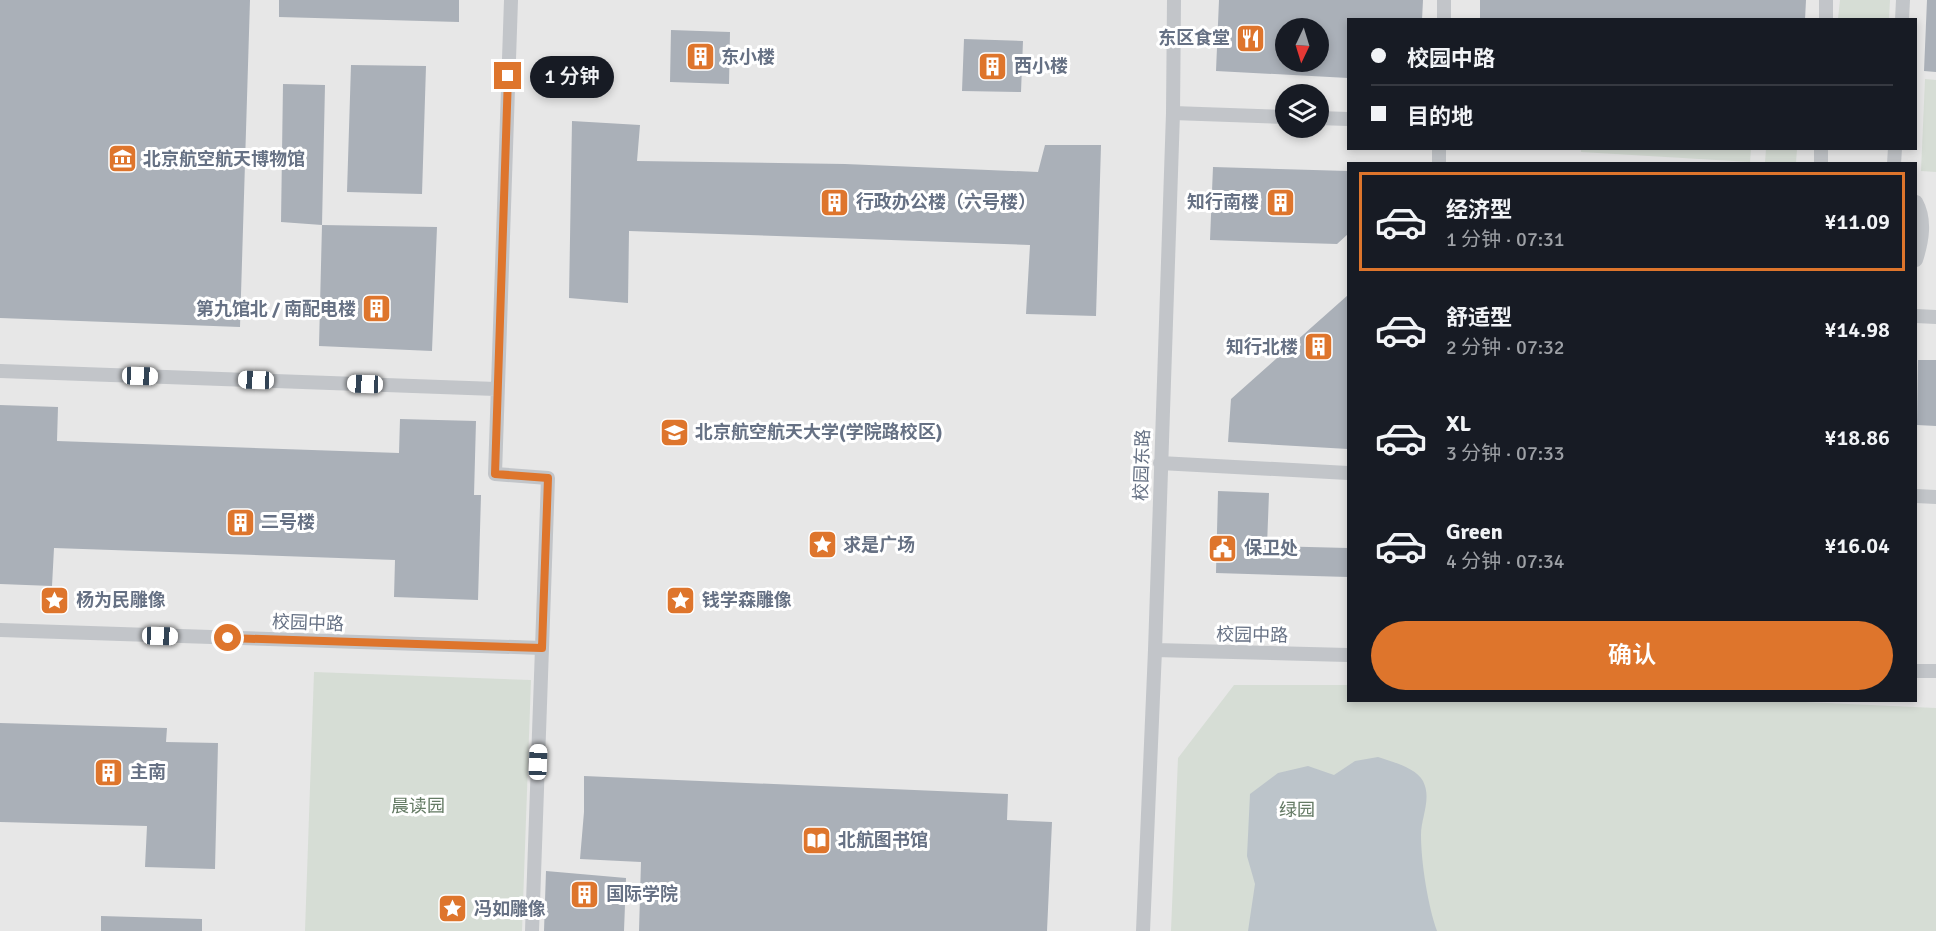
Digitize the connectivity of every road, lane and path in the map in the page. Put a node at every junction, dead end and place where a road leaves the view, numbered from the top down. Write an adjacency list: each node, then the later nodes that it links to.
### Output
1 (511, 0): 18 (lane)
2 (1174, 0): 9 (lane, 校园东路)
3 (1444, 0): 6 (lane)
4 (1826, 0): 7 (lane)
5 (1903, 0): 8 (lane)
6 (1444, 18)
7 (1826, 18)
8 (1902, 18)
9 (1173, 113): 10 (lane); 19 (lane, 校园东路)
10 (1275, 117)
11 (1329, 118): 12 (lane)
12 (1347, 119)
13 (1917, 206): 14 (lane)
14 (1917, 257)
15 (1917, 316): 16 (lane)
16 (1936, 317)
17 (0, 371): 18 (lane)
18 (496, 389): 24 (lane)
19 (1160, 463): 20 (lane); 25 (lane, 校园东路)
20 (1347, 474)
21 (1917, 496): 22 (lane)
22 (1936, 496)
23 (0, 630): 24 (lane, 校园中路)
24 (542, 648): 29 (lane)
25 (1155, 650): 26 (lane, 校园中路); 30 (lane, 校园东路)
26 (1347, 655)
27 (1917, 671): 28 (lane)
28 (1936, 671)
29 (532, 931)
30 (1143, 931)

